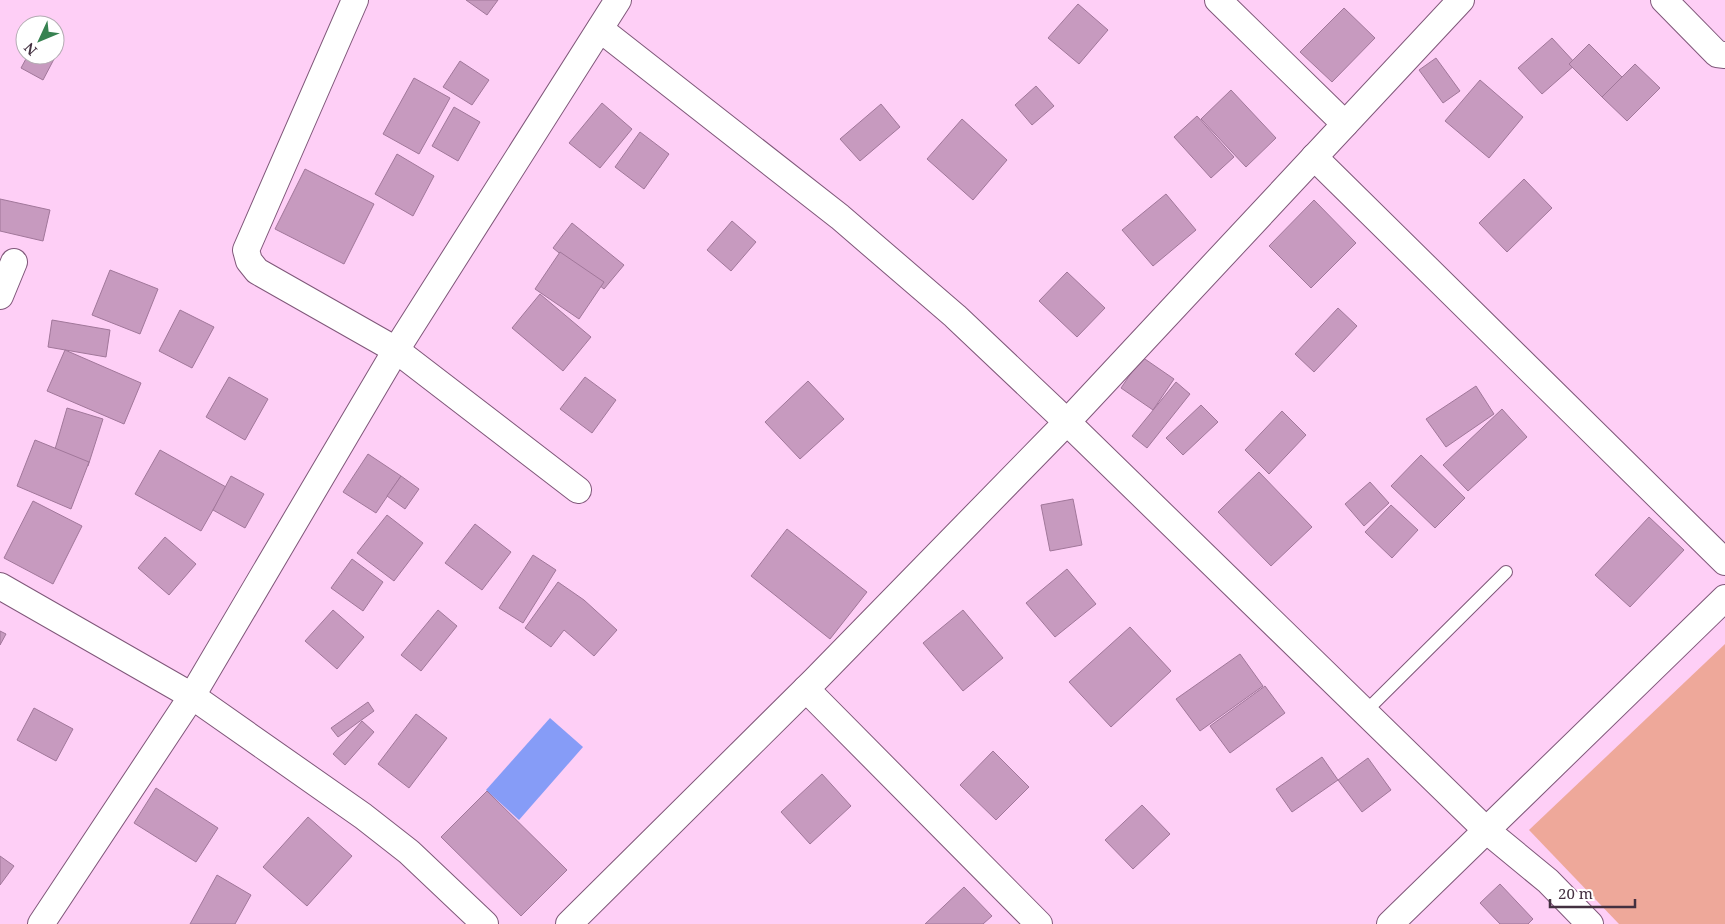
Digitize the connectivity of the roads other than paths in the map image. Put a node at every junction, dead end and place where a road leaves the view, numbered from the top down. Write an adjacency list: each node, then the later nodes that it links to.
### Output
1 (355, 0): 12 (street)
2 (618, 0): 6 (street)
3 (1218, 0): 8 (street)
4 (1461, 0): 8 (street)
5 (1664, 0): 7 (street)
6 (600, 29): 12 (street); 13 (street)
7 (1725, 55)
8 (1345, 124): 9 (street)
9 (1314, 157): 13 (street); 15 (street)
10 (14, 262): 11 (street)
11 (0, 296)
12 (396, 350): 14 (street); 20 (street)
13 (1067, 422): 19 (street); 21 (street)
14 (578, 490)
15 (1725, 562)
16 (1506, 572): 21 (lane)
17 (0, 586): 20 (street)
18 (1725, 598): 22 (street)
19 (806, 689): 25 (street); 26 (street)
20 (192, 696): 23 (street); 24 (street)
21 (1365, 712): 22 (street)
22 (1486, 830): 27 (street); 28 (street)
23 (41, 924)
24 (485, 924)
25 (568, 924)
26 (1039, 924)
27 (1390, 924)
28 (1590, 924)

